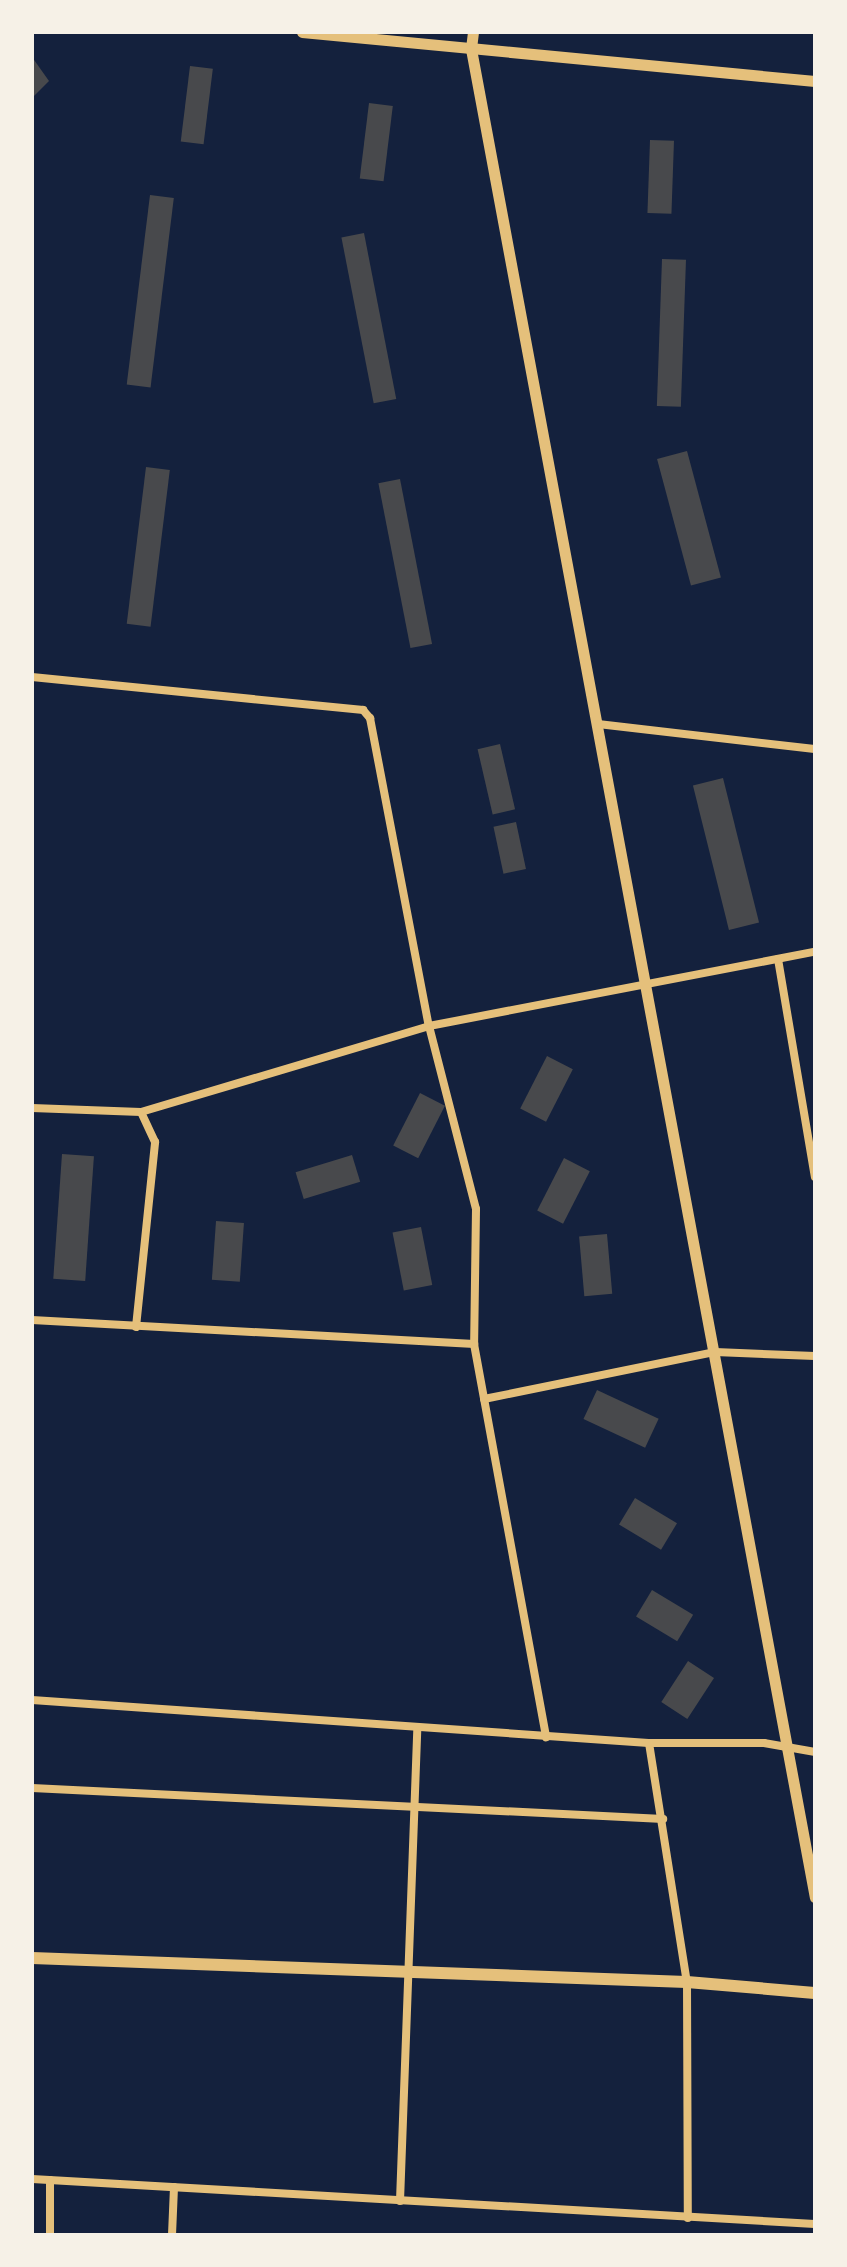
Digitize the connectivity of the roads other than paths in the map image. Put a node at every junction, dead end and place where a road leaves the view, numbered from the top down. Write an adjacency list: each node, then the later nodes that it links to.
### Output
1 (302, 32): 3 (main road)
2 (473, 32): 3 (main road)
3 (471, 49): 4 (main road); 6 (main road)
4 (815, 81)
5 (32, 677): 11 (street)
6 (598, 724): 7 (street); 10 (main road)
7 (815, 749)
8 (815, 952): 9 (street)
9 (778, 959): 10 (street); 14 (street)
10 (646, 982): 11 (street); 18 (main road)
11 (429, 1026): 13 (street); 17 (street)
12 (32, 1108): 13 (street)
13 (141, 1112): 16 (street)
14 (815, 1177)
15 (32, 1320): 16 (street)
16 (136, 1327): 17 (street)
17 (474, 1344): 20 (street)
18 (715, 1352): 19 (street); 20 (street); 25 (main road)
19 (815, 1356)
20 (484, 1399): 23 (street)
21 (32, 1700): 22 (street)
22 (417, 1727): 23 (street); 28 (street)
23 (546, 1737): 24 (street)
24 (649, 1743): 25 (street); 29 (street)
25 (790, 1749): 26 (street); 30 (main road)
26 (815, 1752)
27 (32, 1788): 28 (street)
28 (412, 1807): 29 (street); 32 (street)
29 (663, 1819): 33 (street)
30 (815, 1897)
31 (32, 1958): 32 (main road)
32 (409, 1970): 33 (main road); 38 (street)
33 (687, 1982): 34 (main road); 39 (street)
34 (815, 1993)
35 (32, 2179): 36 (street)
36 (50, 2180): 37 (street); 41 (street)
37 (174, 2187): 38 (street); 42 (street)
38 (400, 2201): 39 (street)
39 (688, 2218): 40 (street)
40 (815, 2224)
41 (50, 2235)
42 (172, 2235)

